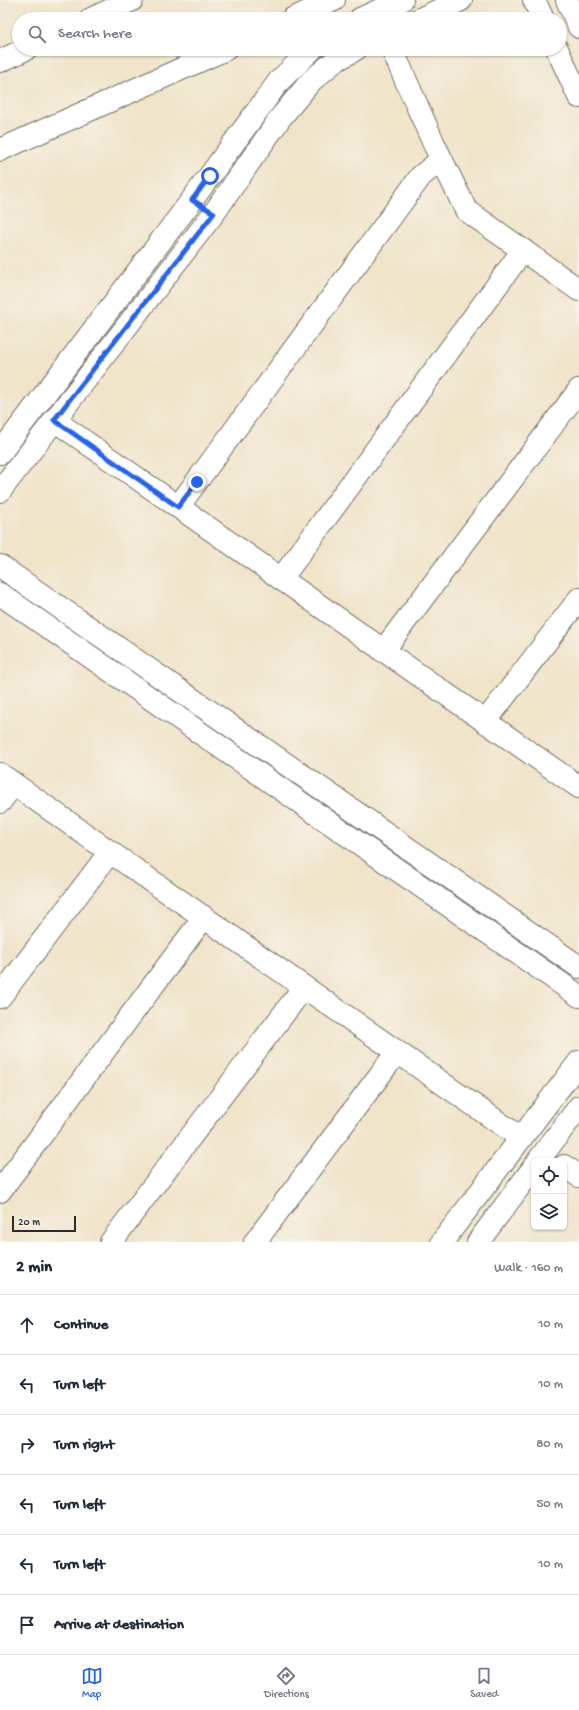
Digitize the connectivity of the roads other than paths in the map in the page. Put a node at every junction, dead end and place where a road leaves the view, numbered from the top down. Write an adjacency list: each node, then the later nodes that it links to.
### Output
1 (132, 0): 7 (street)
2 (334, 0): 8 (street)
3 (402, 0): 9 (street)
4 (461, 0): 10 (street)
5 (534, 0): 11 (street)
6 (567, 0): 12 (street)
7 (106, 12)
8 (307, 12)
9 (375, 12)
10 (435, 12)
11 (540, 12)
12 (579, 27)
13 (12, 55): 19 (street)
14 (210, 56): 21 (street)
15 (305, 56): 23 (street)
16 (344, 56): 24 (street)
17 (395, 56): 22 (street)
18 (560, 56): 20 (street)
19 (0, 61)
20 (579, 97)
21 (0, 150)
22 (441, 160): 25 (street); 31 (street)
23 (192, 200): 24 (street); 29 (street)
24 (214, 213): 28 (street)
25 (523, 250): 26 (street); 33 (street)
26 (579, 290)
27 (579, 390): 36 (street)
28 (54, 420): 30 (street); 31 (street)
29 (0, 453)
30 (0, 491)
31 (178, 507): 33 (street)
32 (0, 566): 43 (street)
33 (281, 579): 36 (street)
34 (0, 594): 45 (street)
35 (579, 599): 37 (street)
36 (383, 650): 37 (street)
37 (485, 722): 39 (street)
38 (7, 779): 40 (street); 41 (street)
39 (579, 787)
40 (0, 802)
41 (110, 852): 42 (street); 46 (street)
42 (204, 917): 44 (street); 55 (street)
43 (579, 967)
44 (304, 987): 47 (street); 56 (street)
45 (579, 996)
46 (0, 997)
47 (397, 1052): 50 (street); 57 (street)
48 (579, 1062): 50 (street)
49 (579, 1107): 51 (street)
50 (521, 1138): 58 (street)
51 (545, 1158)
52 (567, 1168): 54 (street)
53 (531, 1176): 59 (street)
54 (579, 1176)
55 (0, 1191)
56 (111, 1242)
57 (255, 1242)
58 (442, 1242)
59 (478, 1242)

